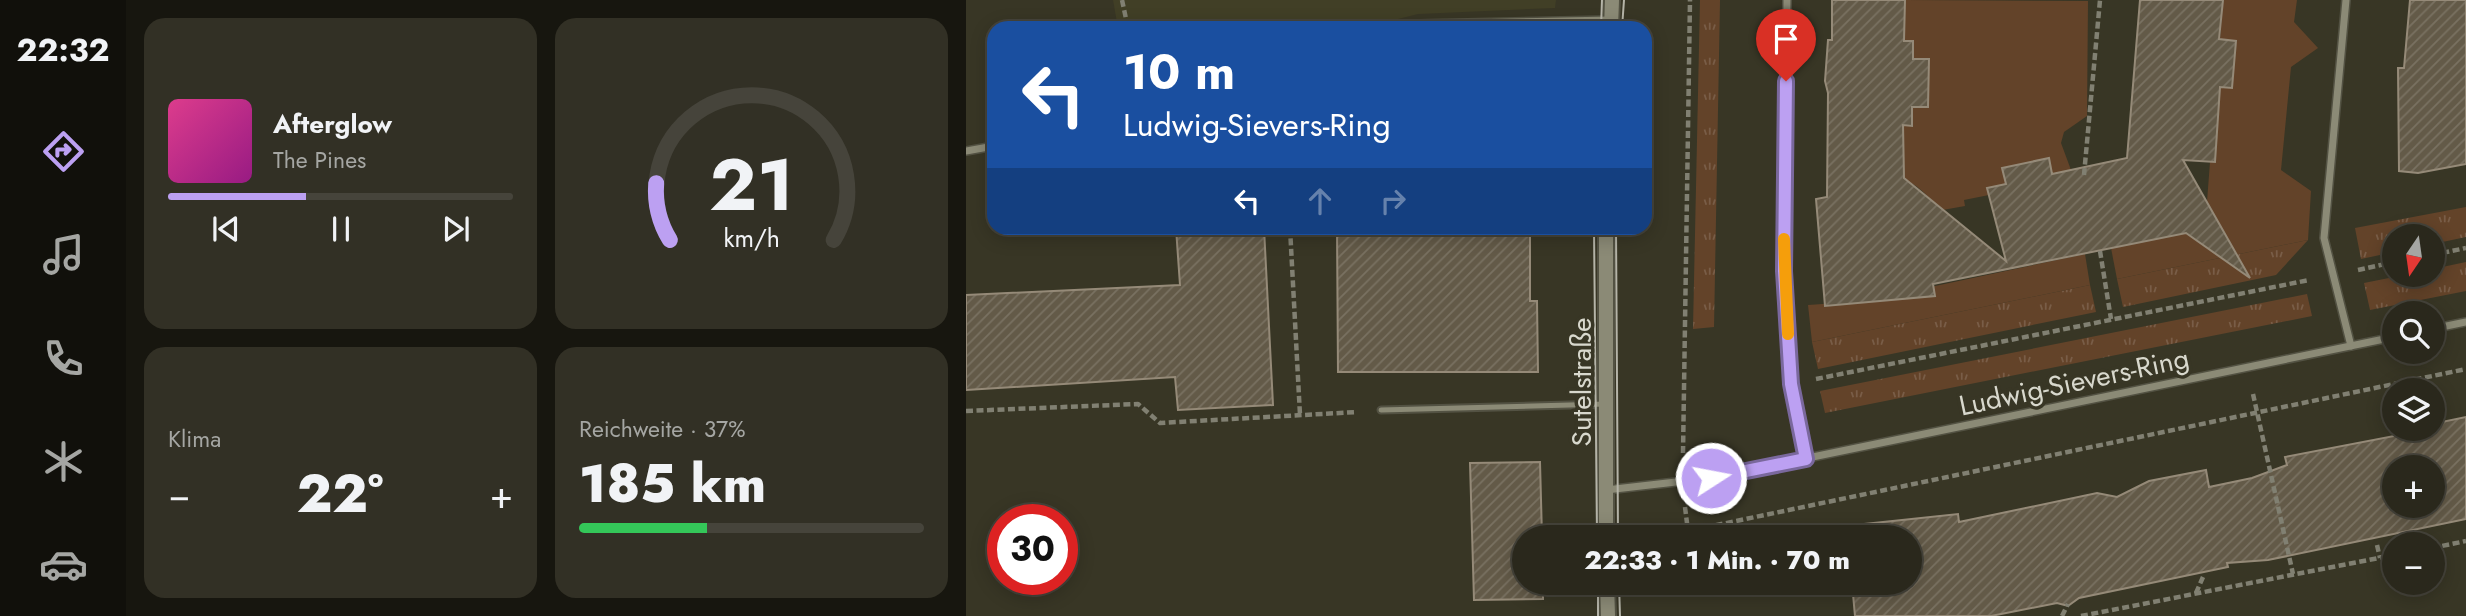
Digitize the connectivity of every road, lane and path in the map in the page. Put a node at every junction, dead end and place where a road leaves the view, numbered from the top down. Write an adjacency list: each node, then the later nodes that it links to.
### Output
1 (1122, 0): 7 (path)
2 (1612, 0): 8 (main road)
3 (1690, 0): 33 (path)
4 (1787, 0): 26 (street)
5 (2100, 0): 11 (path)
6 (2346, 0): 18 (street)
7 (1126, 21)
8 (1611, 21)
9 (987, 147): 10 (street)
10 (966, 151)
11 (2084, 175)
12 (1290, 235): 30 (path)
13 (1606, 235): 27 (main road, Sutelstraße)
14 (2466, 248): 16 (path)
15 (2100, 251): 19 (path)
16 (2445, 252)
17 (2382, 265): 18 (path)
18 (2333, 275): 19 (path); 23 (street)
19 (2111, 319): 26 (path)
20 (2466, 322): 21 (street)
21 (2445, 326)
22 (2382, 340): 23 (street, Ludwig-Sievers-Ring)
23 (2351, 346): 24 (street, Ludwig-Sievers-Ring)
24 (2246, 368): 31 (path); 32 (street, Ludwig-Sievers-Ring)
25 (2466, 369): 31 (path)
26 (1791, 384): 32 (street)
27 (1605, 404): 28 (lane); 34 (main road, Sutelstraße)
28 (1381, 410): 30 (path)
29 (966, 411): 30 (path)
30 (1300, 415)
31 (2258, 415): 33 (path); 40 (path)
32 (1806, 459): 33 (street, Ludwig-Sievers-Ring)
33 (1683, 481): 34 (street, Ludwig-Sievers-Ring)
34 (1606, 490): 35 (main road, Sutelstraße)
35 (1606, 525)
36 (2466, 541): 38 (path)
37 (2377, 545): 39 (path)
38 (2445, 545)
39 (2380, 558): 40 (path)
40 (2294, 574): 42 (path)
41 (2203, 577): 42 (path)
42 (2196, 594): 47 (path)
43 (1607, 595): 45 (main road)
44 (2068, 604): 46 (path)
45 (1608, 616)
46 (2062, 616)
47 (2081, 616)

